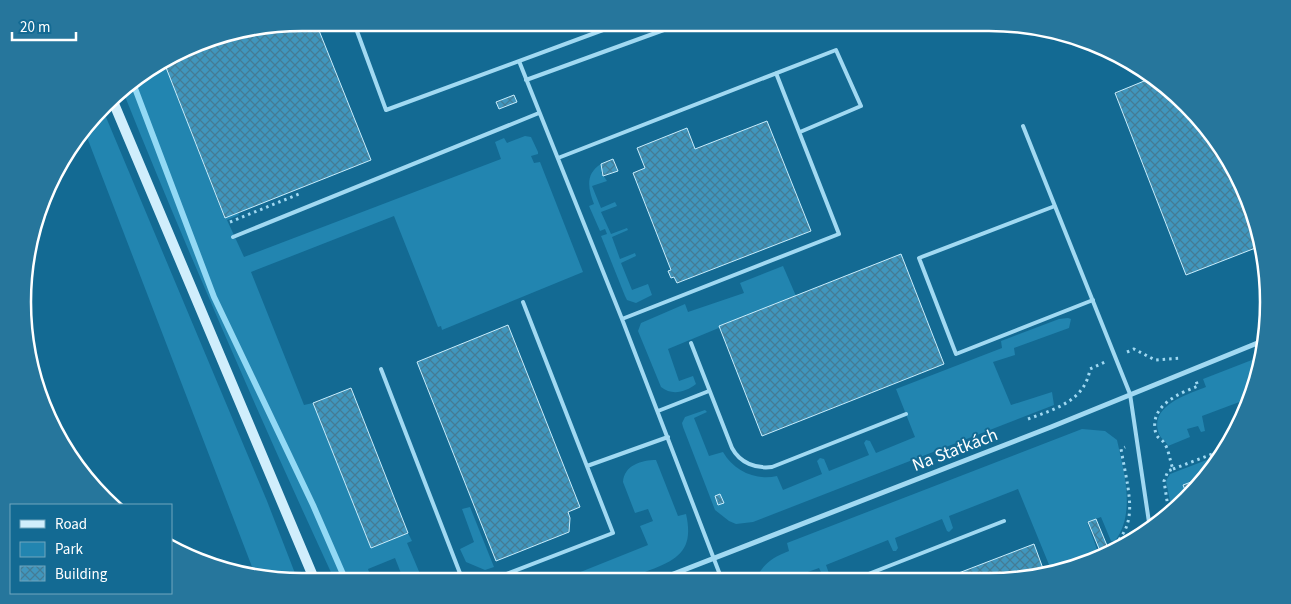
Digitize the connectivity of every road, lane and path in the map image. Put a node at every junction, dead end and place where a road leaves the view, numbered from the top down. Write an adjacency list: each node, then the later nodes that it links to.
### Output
1 (357, 31): 4 (lane)
2 (598, 31): 4 (lane)
3 (660, 31): 6 (lane)
4 (519, 61): 6 (lane)
5 (776, 73): 10 (lane); 10 (lane); 11 (lane)
6 (526, 80): 8 (lane)
7 (115, 107): 38 (main road)
8 (539, 113): 11 (lane); 13 (lane)
9 (1023, 126): 12 (lane)
10 (800, 132): 16 (lane)
11 (558, 158): 16 (lane)
12 (1055, 206): 14 (lane); 14 (lane)
13 (233, 237)
14 (1093, 300): 24 (lane)
15 (523, 302): 31 (lane)
16 (622, 319): 25 (lane)
17 (691, 343): 23 (lane)
18 (1256, 343): 22 (street, Na Statkách)
19 (1134, 349): 22 (path)
20 (381, 369): 39 (lane)
21 (1090, 369): 27 (path)
22 (1190, 370): 24 (street, Na Statkách); 32 (path)
23 (709, 391): 25 (lane); 26 (lane)
24 (1130, 394): 35 (lane); 37 (street, Na Statkách)
25 (658, 411): 28 (lane)
26 (906, 414)
27 (1026, 420)
28 (668, 437): 31 (lane); 37 (lane)
29 (1122, 449): 36 (path)
30 (1213, 454): 32 (path)
31 (587, 466): 40 (lane)
32 (1173, 469): 33 (path)
33 (1168, 506)
34 (1004, 521): 43 (lane)
35 (1149, 521)
36 (1119, 539)
37 (714, 558): 41 (street, Na Statkách); 42 (lane)
38 (310, 573)
39 (461, 573)
40 (509, 573)
41 (676, 573)
42 (719, 573)
43 (871, 573)

